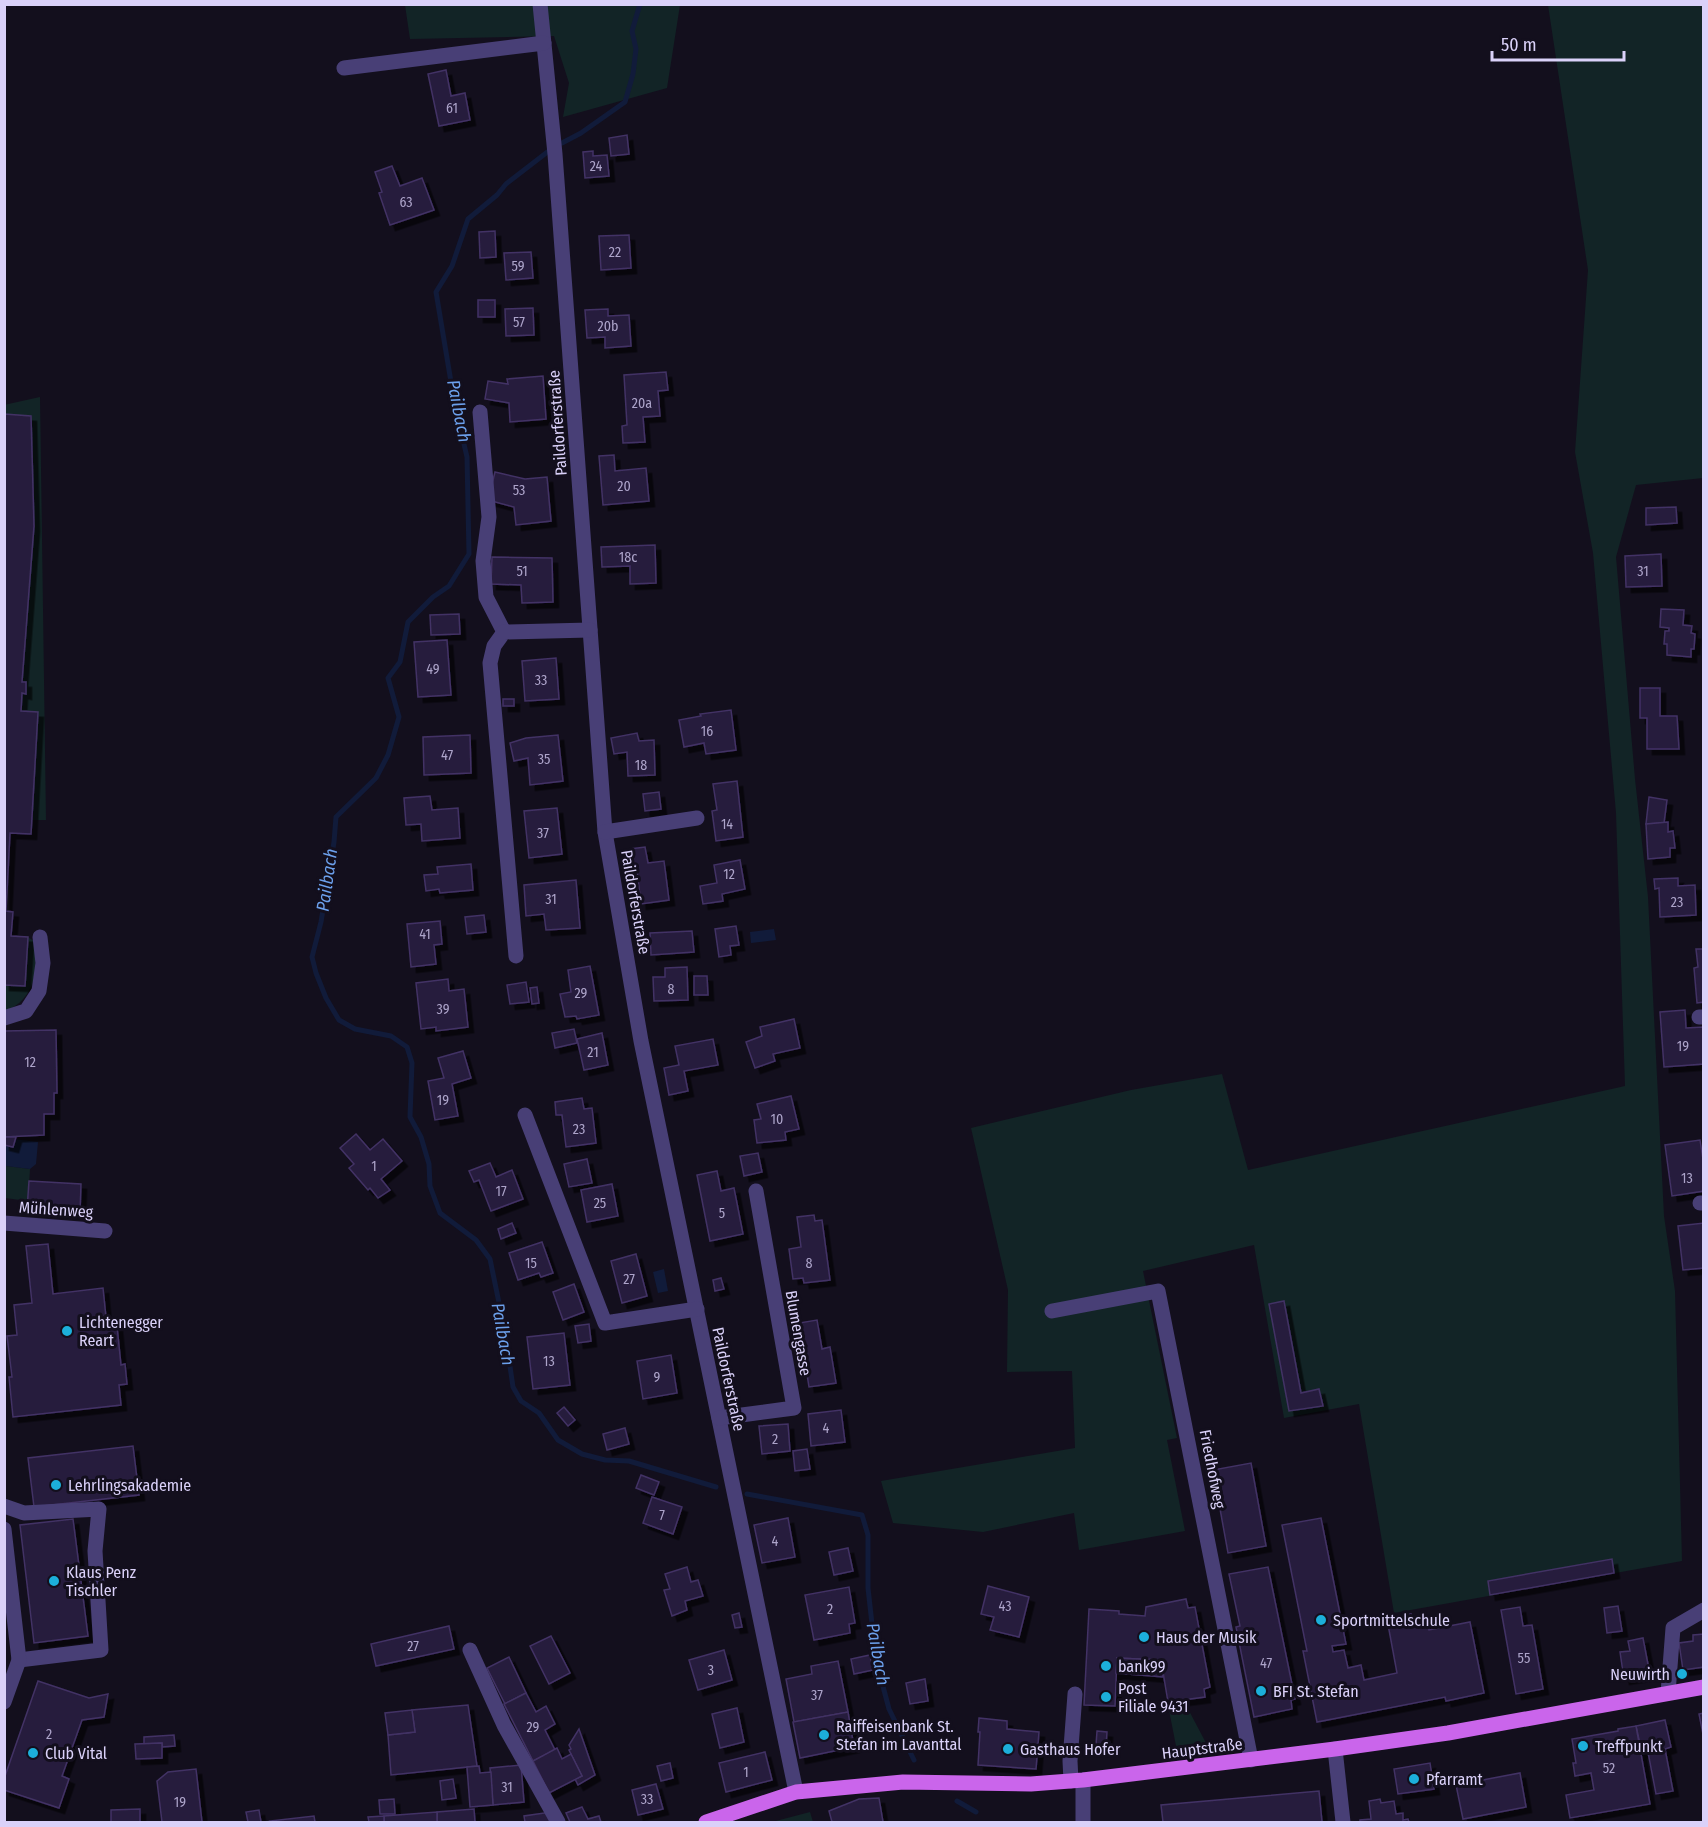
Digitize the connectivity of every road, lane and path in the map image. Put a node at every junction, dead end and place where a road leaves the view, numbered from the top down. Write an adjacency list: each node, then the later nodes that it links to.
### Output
1 (540, 4): 2 (street, Paildorferstraße)
2 (544, 43): 3 (street); 5 (street, Paildorferstraße)
3 (344, 68)
4 (480, 411): 6 (street)
5 (590, 630): 6 (street); 8 (street, Paildorferstraße)
6 (504, 632): 10 (street)
7 (697, 818): 8 (street)
8 (605, 832): 16 (street, Paildorferstraße)
9 (40, 937): 11 (street)
10 (516, 956)
11 (4, 1018)
12 (525, 1115): 16 (street)
13 (756, 1191): 18 (street, Blumengasse)
14 (4, 1223): 15 (street, Mühlenweg)
15 (105, 1231)
16 (697, 1309): 18 (street, Paildorferstraße)
17 (1052, 1311): 29 (street, Friedhofweg)
18 (719, 1418): 31 (street, Paildorferstraße)
19 (4, 1506): 23 (street)
20 (4, 1529): 23 (street)
21 (1704, 1610): 25 (street)
22 (470, 1650): 32 (street)
23 (19, 1660): 27 (street)
24 (1704, 1687): 25 (main road, Hauptstraße)
25 (1668, 1693): 28 (main road, Hauptstraße)
26 (1075, 1694): 30 (street)
27 (4, 1702)
28 (1335, 1749): 29 (main road, Hauptstraße); 35 (street)
29 (1251, 1760): 30 (main road, Hauptstraße)
30 (1077, 1781): 31 (main road, Hauptstraße); 34 (street)
31 (796, 1792): 33 (main road, Hauptstraße)
32 (558, 1822)
33 (706, 1822)
34 (1083, 1822)
35 (1343, 1822)

